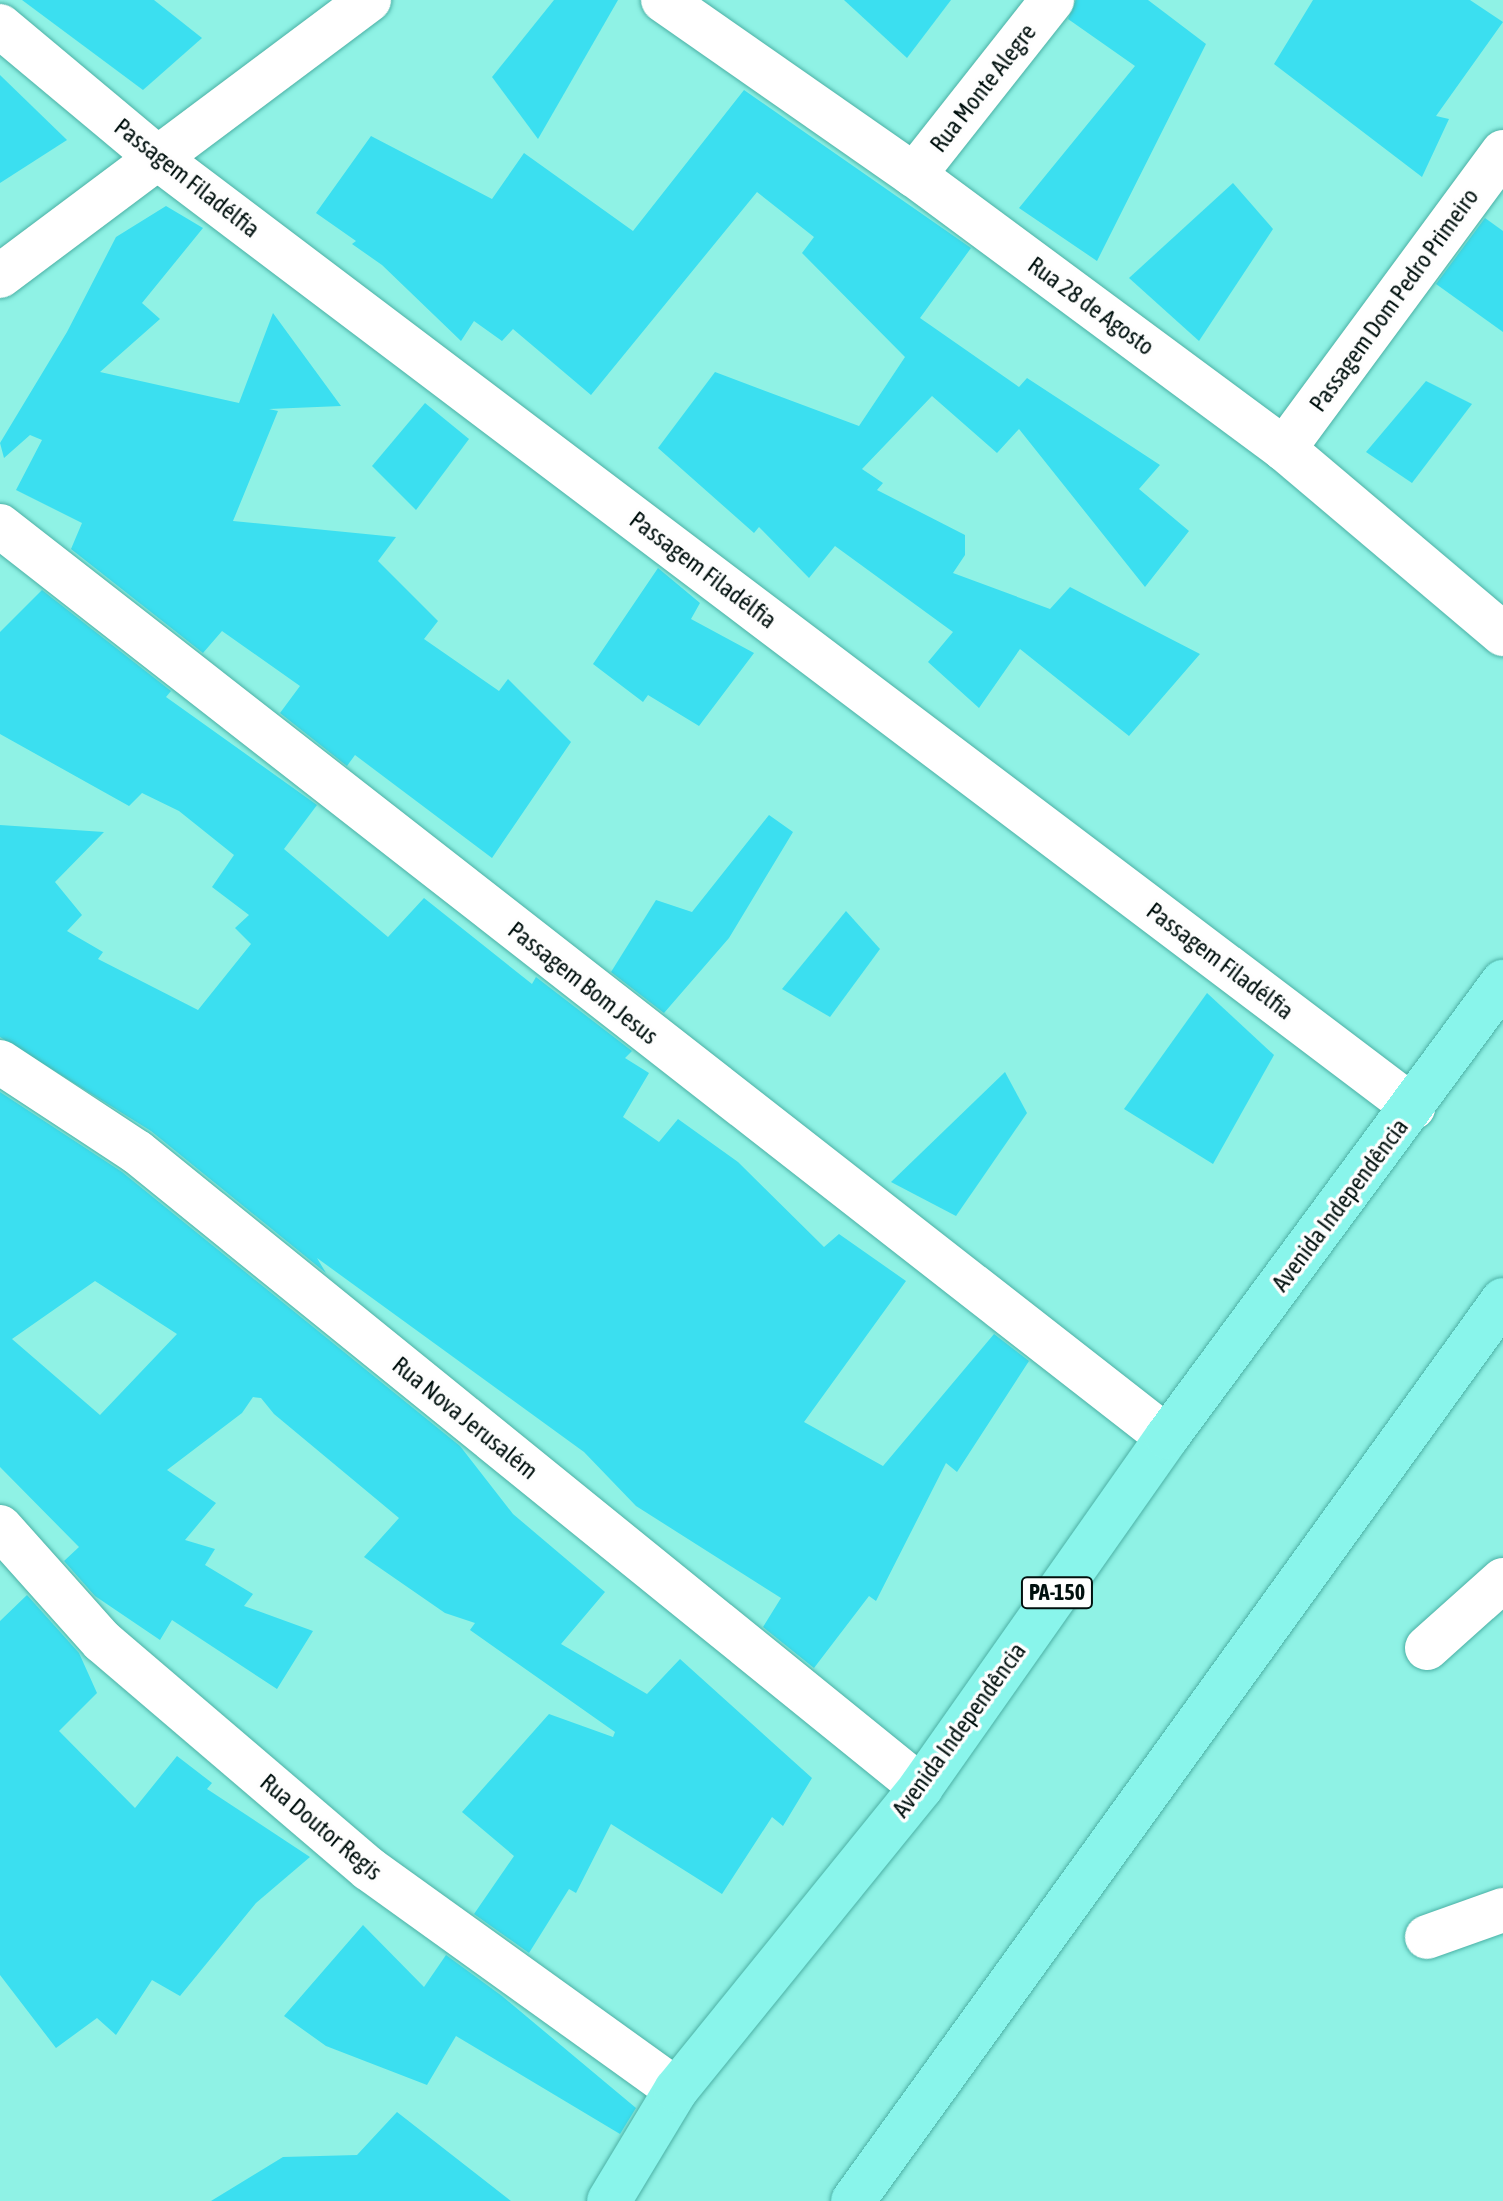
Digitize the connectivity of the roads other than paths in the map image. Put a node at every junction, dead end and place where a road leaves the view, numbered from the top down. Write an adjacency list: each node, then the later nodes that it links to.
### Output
1 (369, 0): 6 (street)
2 (663, 0): 7 (street, Rua 28 de Agosto)
3 (1052, 0): 7 (street, Rua Monte Alegre)
4 (0, 26): 6 (street, Passagem Filadélfia)
5 (1503, 152): 9 (street, Passagem Dom Pedro Primeiro)
6 (160, 160): 8 (street); 14 (street, Passagem Filadélfia)
7 (914, 175): 9 (street, Rua 28 de Agosto)
8 (0, 276)
9 (1284, 449): 11 (street, Rua 28 de Agosto)
10 (0, 526): 16 (street, Passagem Bom Jesus)
11 (1503, 634)
12 (1503, 982): 14 (main road, Avenida Independência / PA-150)
13 (0, 1062): 20 (street, Rua Nova Jerusalém)
14 (1413, 1107): 16 (main road, Avenida Independência / PA-150)
15 (1503, 1300): 25 (main road)
16 (1167, 1437): 20 (main road, Avenida Independência / PA-150)
17 (0, 1527): 23 (street, Rua Doutor Regis)
18 (1503, 1580): 19 (street)
19 (1427, 1648)
20 (921, 1787): 23 (main road, Avenida Independência / PA-150)
21 (1503, 1910): 22 (street)
22 (1427, 1937)
23 (676, 2090): 24 (main road, Avenida Independência / PA-150)
24 (609, 2201)
25 (853, 2201)

